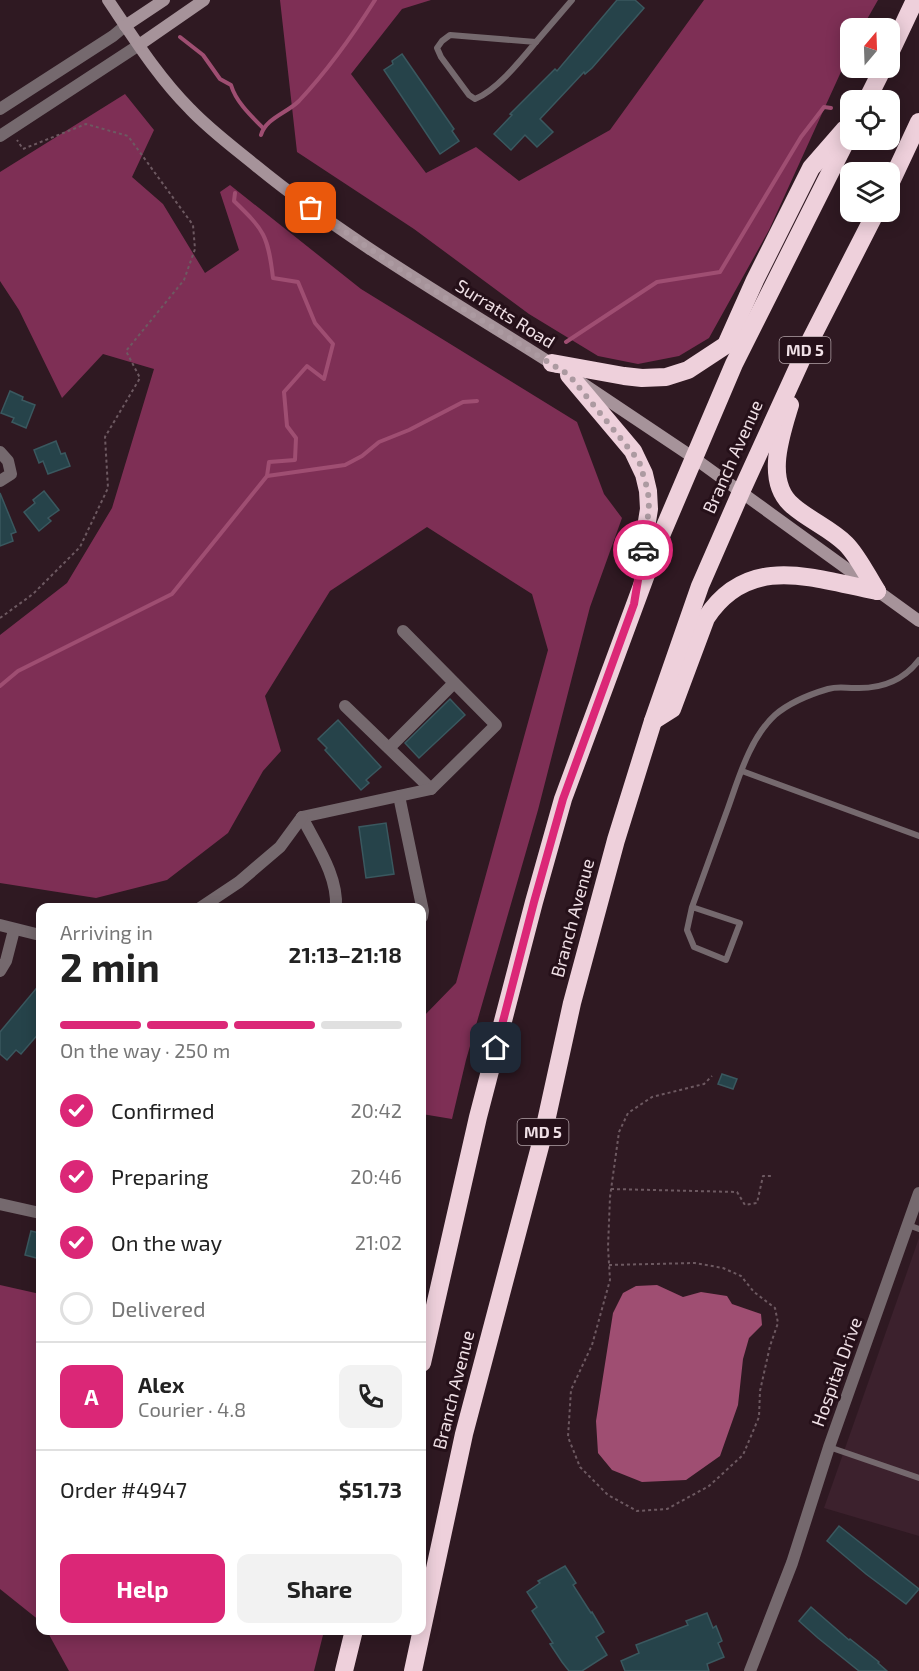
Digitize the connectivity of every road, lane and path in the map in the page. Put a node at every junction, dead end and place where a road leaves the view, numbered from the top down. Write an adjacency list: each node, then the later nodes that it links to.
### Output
1 (108, 0): 6 (main road, Surratts Road)
2 (164, 0): 6 (main road)
3 (204, 0): 9 (main road)
4 (572, 0): 8 (lane)
5 (915, 0): 7 (highway)
6 (125, 26): 9 (main road, Surratts Road); 10 (street)
7 (900, 32)
8 (536, 42): 8 (lane)
9 (139, 45): 12 (street); 18 (main road, Surratts Road)
10 (0, 109)
11 (919, 122): 15 (highway)
12 (5, 133): 26 (path)
13 (840, 135): 18 (highway)
14 (841, 150): 21 (highway, Branch Avenue)
15 (900, 163)
16 (871, 222): 17 (highway, Branch Avenue / MD 5)
17 (809, 343): 23 (highway, Branch Avenue / MD 5); 24 (highway)
18 (552, 363): 19 (main road, Surratts Road)
19 (569, 375): 21 (main road, Surratts Road); 25 (highway)
20 (0, 452): 22 (street)
21 (694, 458): 23 (main road, Surratts Road); 25 (highway, Branch Avenue)
22 (0, 481)
23 (741, 492): 24 (main road, Surratts Road); 32 (highway, Branch Avenue / MD 5)
24 (877, 591): 27 (main road, Surratts Road); 32 (highway)
25 (634, 604): 55 (highway, Branch Avenue)
26 (0, 618)
27 (919, 621)
28 (403, 631): 30 (street)
29 (919, 660): 34 (lane)
30 (454, 683): 33 (street); 35 (street)
31 (345, 706): 33 (street)
32 (653, 721): 58 (highway, Branch Avenue / MD 5)
33 (388, 748): 35 (street)
34 (742, 771): 38 (lane); 42 (lane)
35 (431, 789): 36 (street)
36 (399, 796): 37 (street); 41 (street)
37 (302, 817): 39 (street); 40 (street)
38 (919, 837)
39 (208, 903)
40 (336, 903)
41 (421, 903)
42 (692, 907): 42 (lane)
43 (0, 925): 44 (street)
44 (14, 930): 45 (street); 46 (street)
45 (36, 934)
46 (0, 971)
47 (711, 1076): 49 (path)
48 (772, 1176): 49 (path)
49 (611, 1189): 54 (path)
50 (919, 1193): 53 (street, Hospital Drive)
51 (0, 1203): 52 (street)
52 (36, 1212)
53 (914, 1227): 56 (street, Hospital Drive)
54 (609, 1265): 54 (path)
55 (426, 1345)
56 (829, 1447): 57 (lane); 63 (street, Hospital Drive)
57 (919, 1478)
58 (426, 1614)
59 (353, 1635): 61 (highway)
60 (422, 1635): 62 (highway, Branch Avenue / MD 5)
61 (344, 1671)
62 (414, 1671)
63 (750, 1671)

